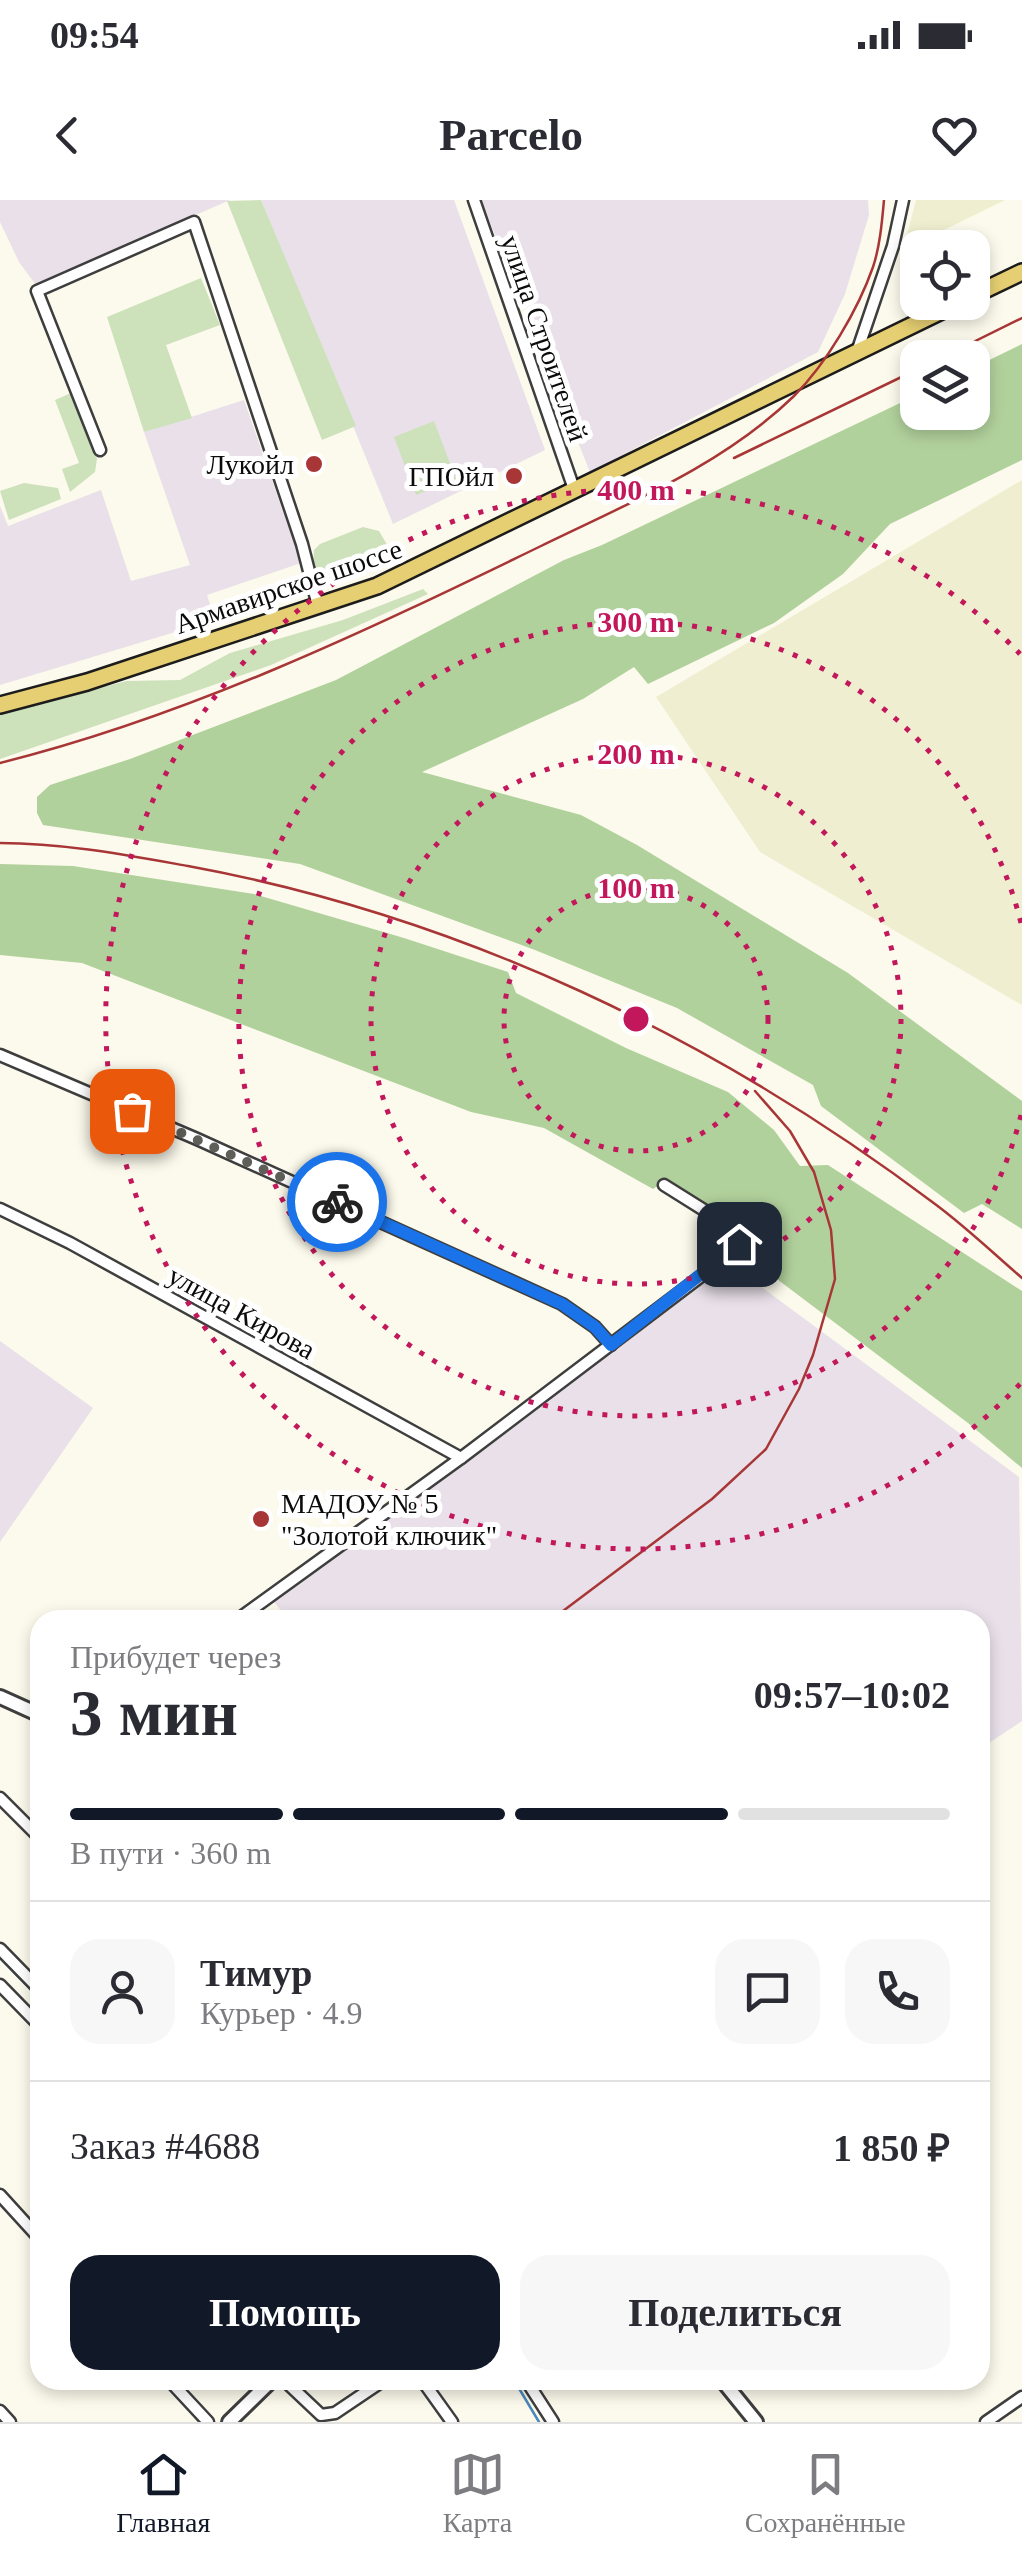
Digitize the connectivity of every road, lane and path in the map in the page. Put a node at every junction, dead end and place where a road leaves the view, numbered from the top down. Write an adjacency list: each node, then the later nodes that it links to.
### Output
1 (474, 200): 8 (street, улица Строителей)
2 (903, 200): 6 (street)
3 (1022, 272): 4 (main road)
4 (990, 287)
5 (924, 320): 6 (main road, Армавирское шоссе)
6 (857, 353): 8 (main road, Армавирское шоссе)
7 (100, 450): 9 (street)
8 (574, 489): 9 (main road, Армавирское шоссе)
9 (318, 606): 10 (main road, Армавирское шоссе)
10 (0, 704)
11 (0, 1055): 14 (street)
12 (664, 1185): 14 (street)
13 (0, 1210): 15 (street, улица Кирова)
14 (611, 1345): 15 (street)
15 (460, 1458): 16 (street)
16 (251, 1610)
17 (0, 1697): 18 (street)
18 (30, 1710)
19 (0, 1798): 20 (street)
20 (30, 1828)
21 (0, 1949): 22 (street)
22 (30, 1980)
23 (0, 1985): 24 (street)
24 (30, 2016)
25 (0, 2195): 26 (street)
26 (30, 2228)
27 (178, 2390): 37 (street)
28 (262, 2390): 38 (street)
29 (295, 2390): 30 (street)
30 (370, 2390)
31 (429, 2390): 39 (street)
32 (532, 2390): 40 (street)
33 (730, 2390): 41 (street)
34 (1022, 2397): 42 (street)
35 (0, 2411): 36 (street)
36 (10, 2422)
37 (208, 2422)
38 (229, 2422)
39 (452, 2422)
40 (552, 2422)
41 (756, 2422)
42 (986, 2422)

